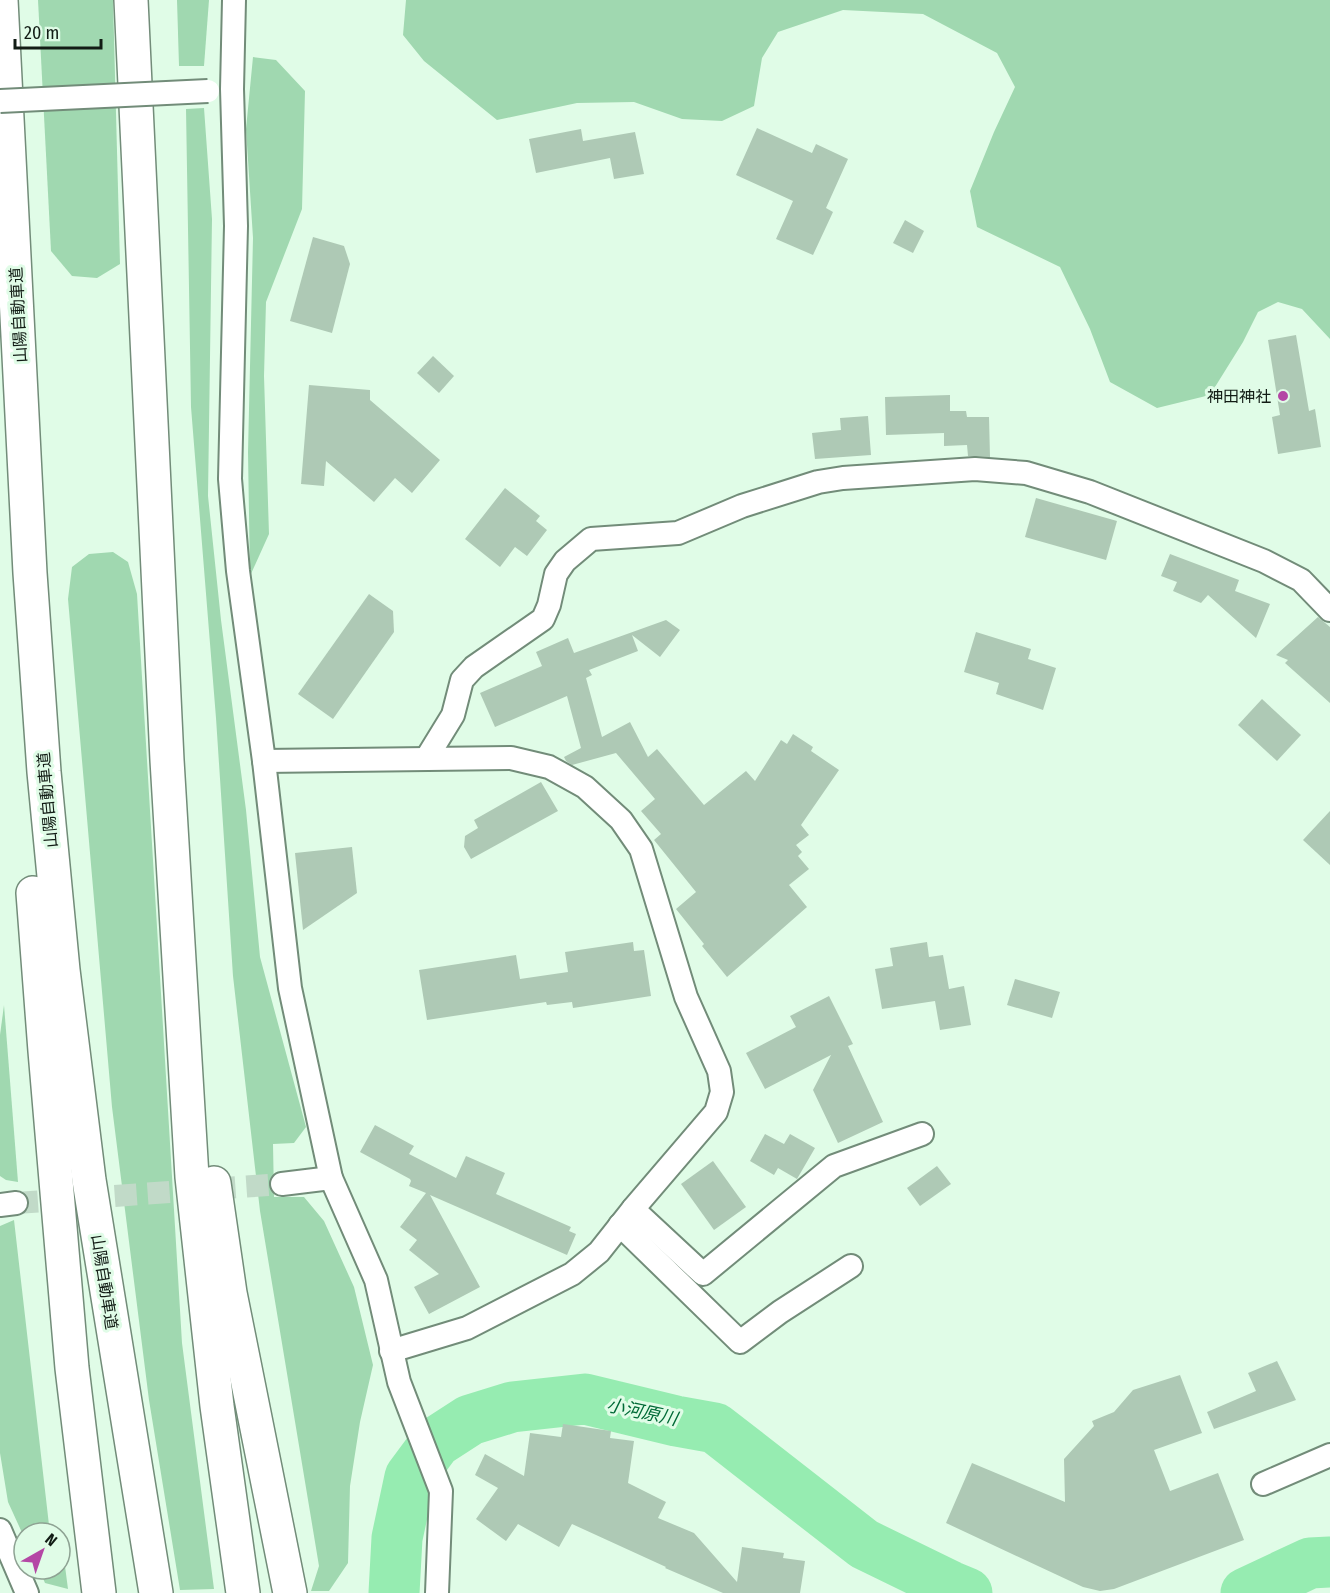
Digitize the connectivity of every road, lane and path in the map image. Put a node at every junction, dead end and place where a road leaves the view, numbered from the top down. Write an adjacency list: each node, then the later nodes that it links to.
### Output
1 (1, 0): 6 (highway, 山陽自動車道)
2 (131, 0): 10 (highway)
3 (234, 0): 4 (street)
4 (232, 89): 5 (street, bridge); 9 (street)
5 (0, 101)
6 (30, 573): 22 (highway); 23 (highway, 山陽自動車道)
7 (1330, 610): 8 (street)
8 (426, 759): 9 (street); 14 (street)
9 (264, 761): 12 (street)
10 (177, 928): 20 (highway); 24 (highway)
11 (922, 1134): 14 (street)
12 (332, 1178): 13 (street); 16 (street)
13 (282, 1184)
14 (626, 1217): 15 (street); 16 (street)
15 (851, 1266)
16 (392, 1351): 25 (street)
17 (1330, 1455): 18 (street)
18 (1263, 1484)
19 (0, 1530): 21 (street)
20 (289, 1591)
21 (27, 1593)
22 (99, 1593)
23 (156, 1593)
24 (243, 1593)
25 (437, 1593)

